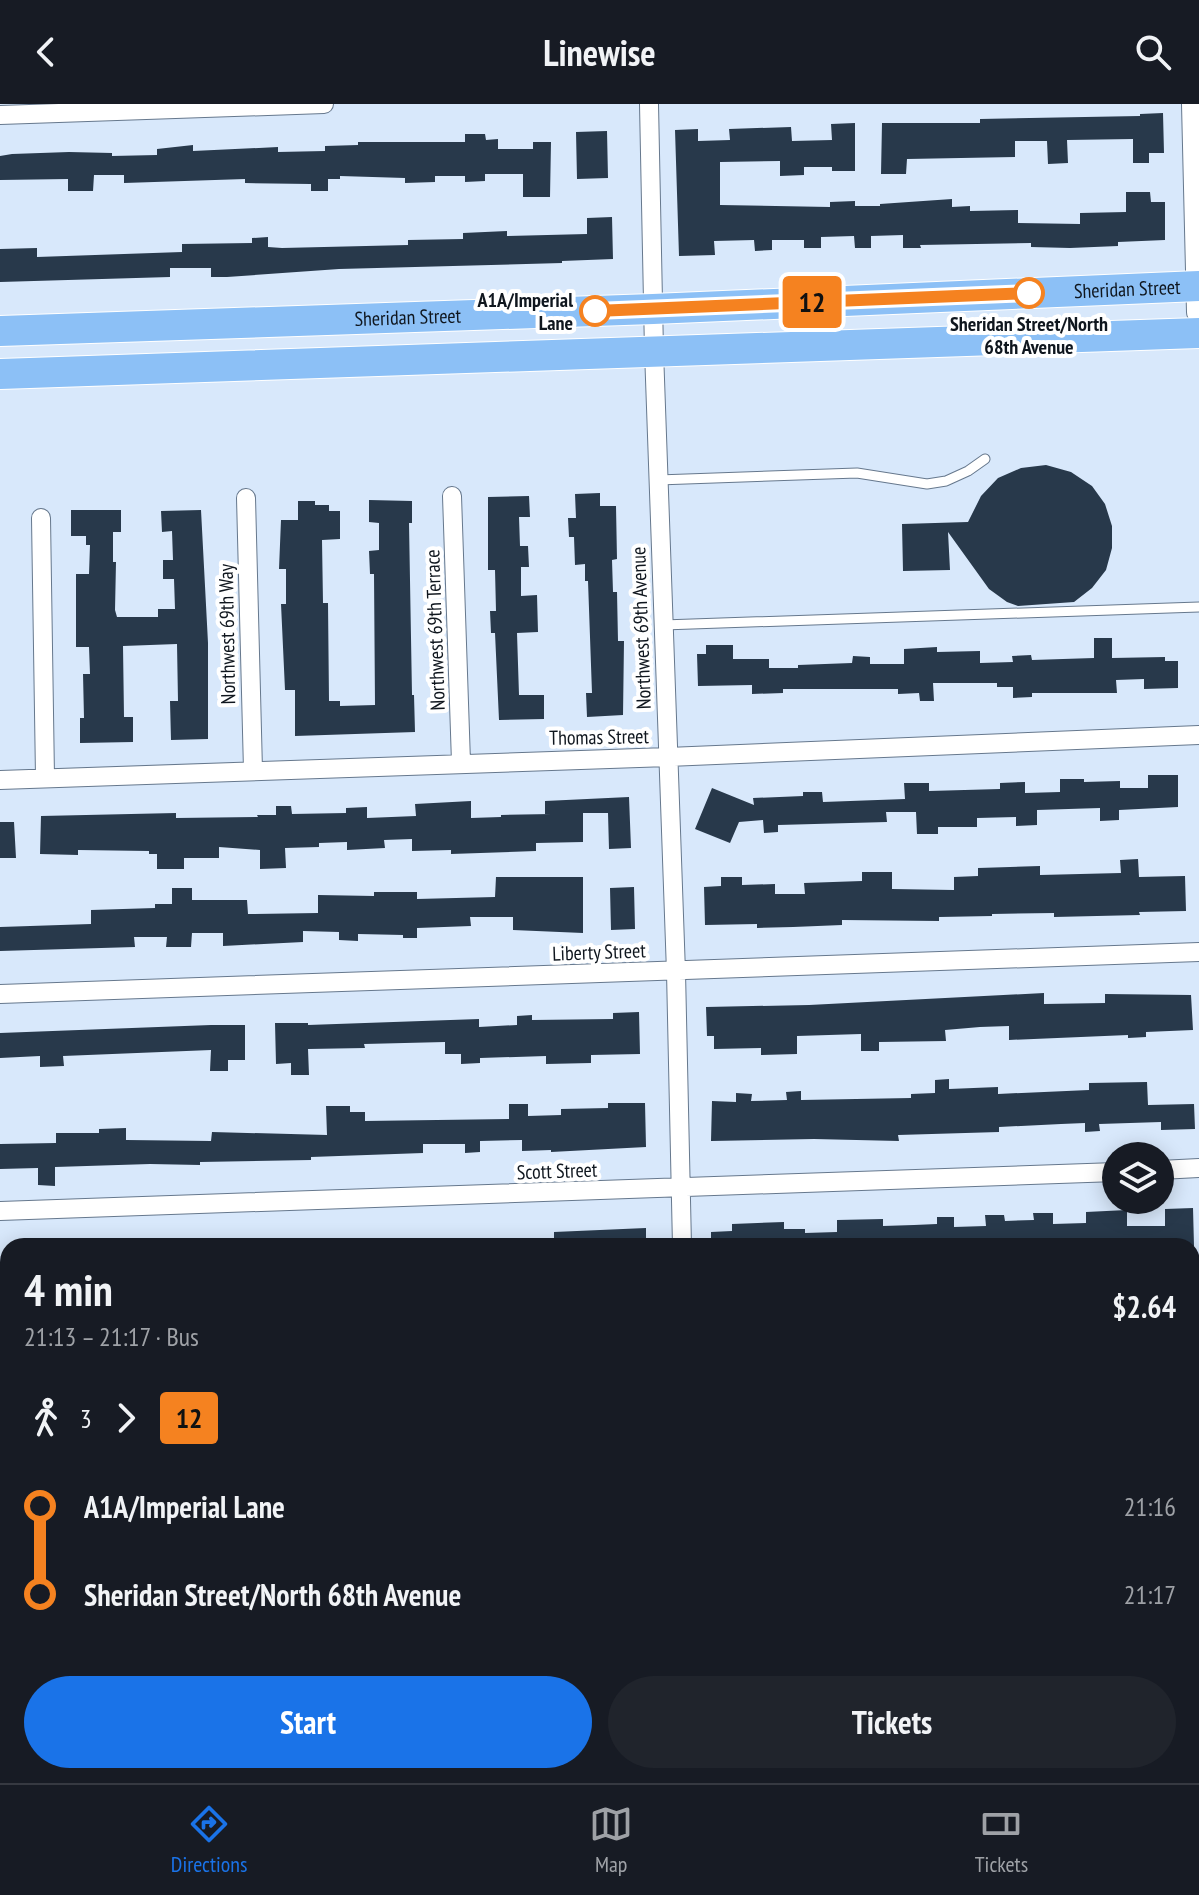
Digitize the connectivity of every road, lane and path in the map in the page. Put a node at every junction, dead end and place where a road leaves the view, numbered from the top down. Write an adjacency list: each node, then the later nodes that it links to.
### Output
1 (324, 104): 4 (street)
2 (649, 104): 7 (street, Northwest 69th Avenue)
3 (1194, 104): 5 (street)
4 (0, 115)
5 (1198, 208): 6 (street)
6 (1198, 286): 7 (main road, Sheridan Street); 8 (street)
7 (653, 309): 9 (main road, Sheridan Street); 11 (street, Northwest 69th Avenue)
8 (1199, 312)
9 (0, 331)
10 (1199, 333): 11 (main road)
11 (654, 351): 12 (main road); 14 (street, Northwest 69th Avenue)
12 (0, 374)
13 (985, 459): 14 (lane)
14 (658, 480): 19 (street, Northwest 69th Avenue)
15 (452, 496): 22 (street, Northwest 69th Terrace)
16 (246, 498): 23 (street, Northwest 69th Way)
17 (41, 518): 24 (street)
18 (1199, 607): 19 (lane)
19 (663, 625): 21 (street, Northwest 69th Avenue)
20 (1199, 735): 21 (street, Thomas Street)
21 (668, 757): 22 (street, Thomas Street); 27 (street, Northwest 69th Avenue)
22 (461, 762): 23 (street, Thomas Street)
23 (253, 770): 24 (street, Thomas Street)
24 (45, 777): 25 (street, Thomas Street)
25 (0, 780)
26 (1199, 952): 27 (street, Liberty Street)
27 (676, 972): 28 (street, Liberty Street); 32 (street, Northwest 69th Avenue)
28 (0, 994)
29 (1199, 1168): 30 (street)
30 (1174, 1169)
31 (1102, 1173): 32 (street, Scott Street)
32 (680, 1189): 33 (street, Scott Street); 34 (street, Northwest 69th Avenue)
33 (0, 1211)
34 (682, 1238)

